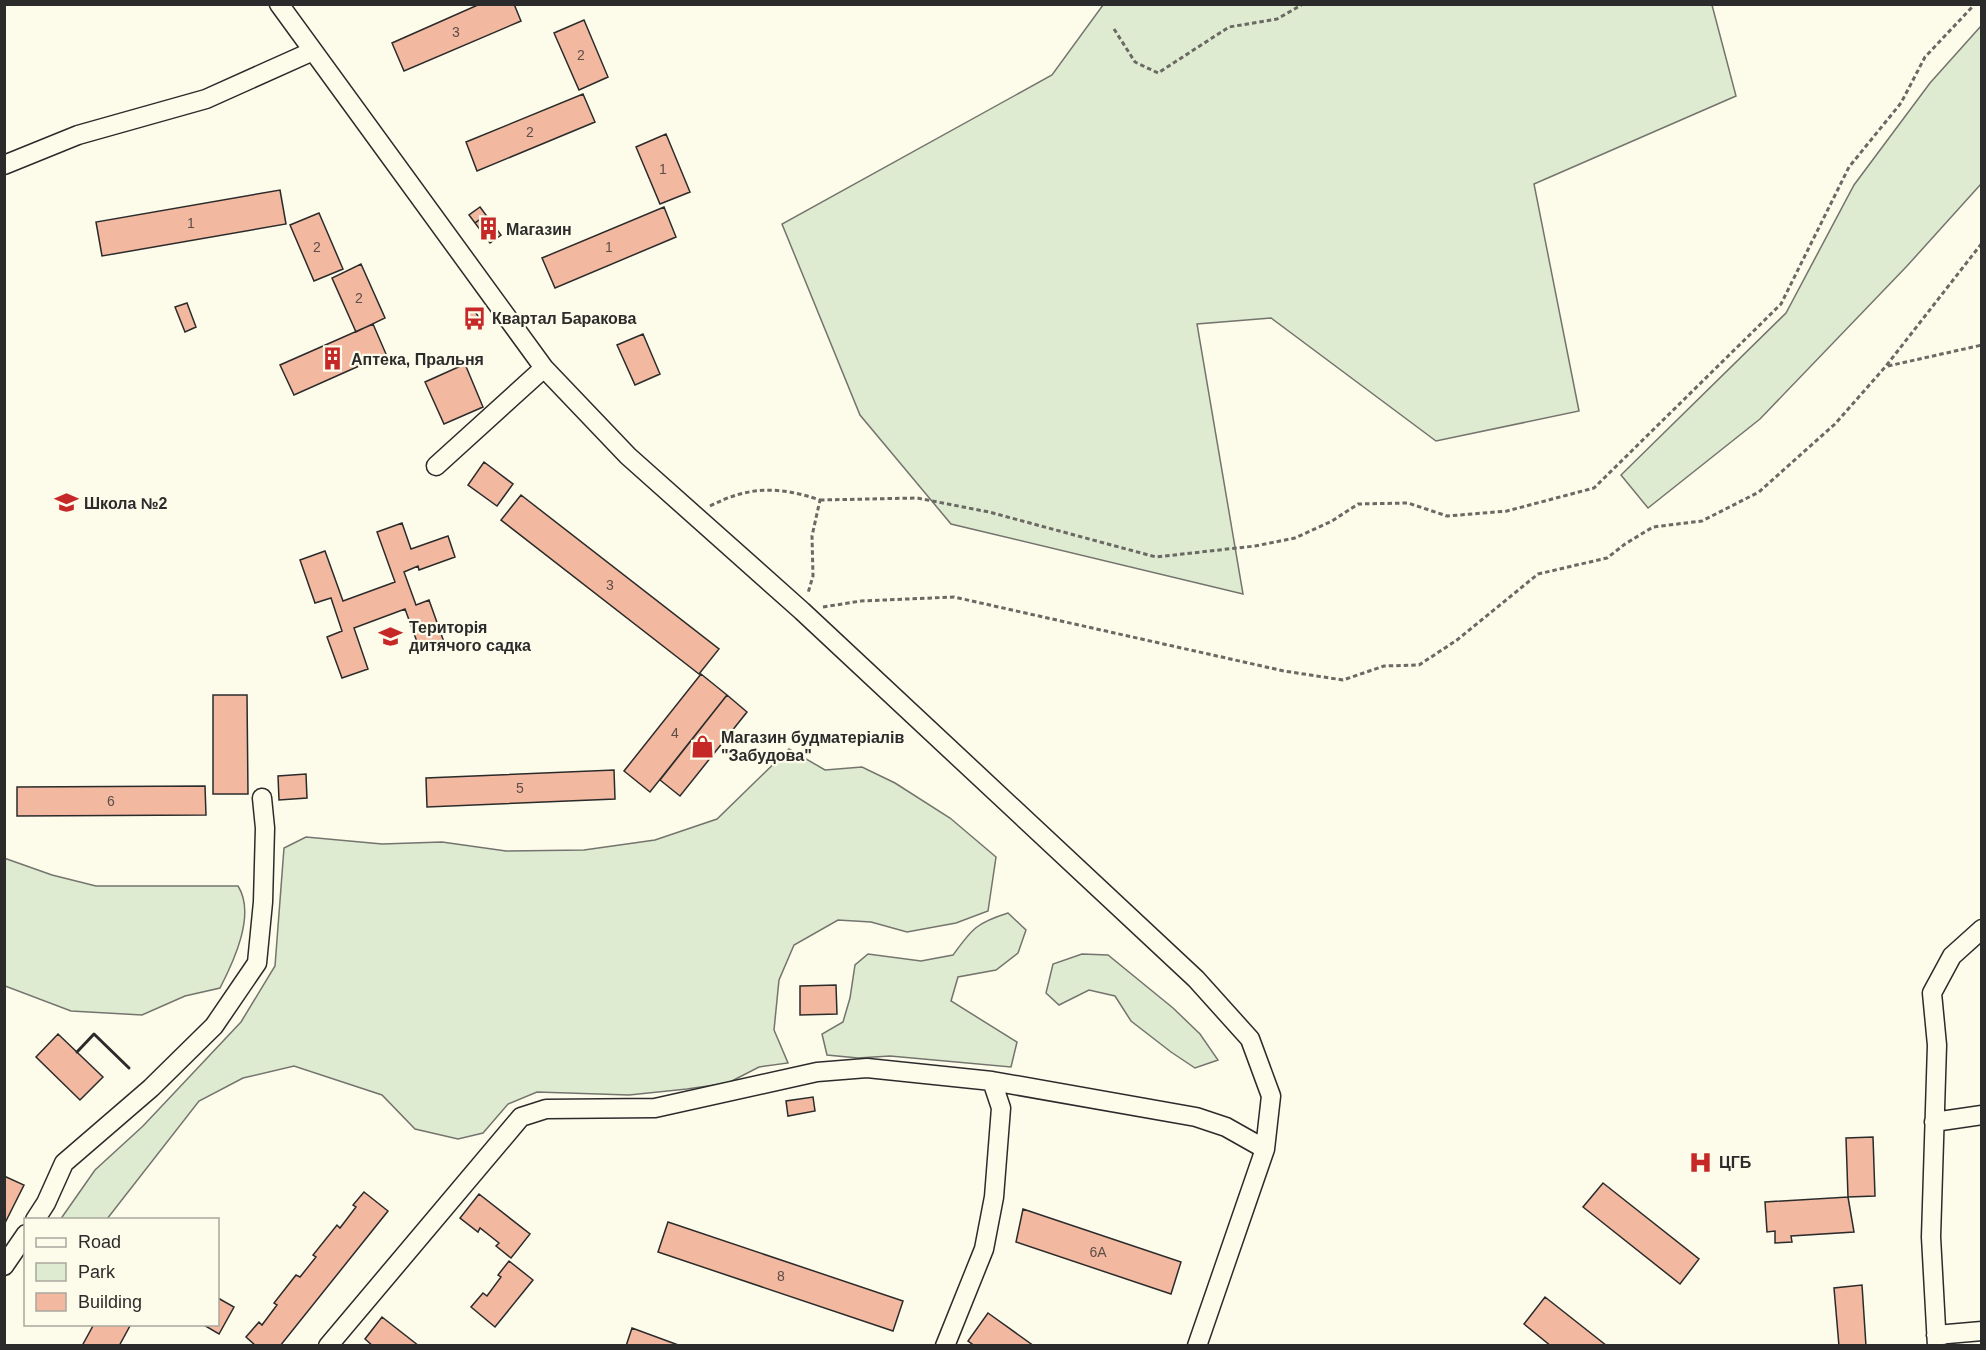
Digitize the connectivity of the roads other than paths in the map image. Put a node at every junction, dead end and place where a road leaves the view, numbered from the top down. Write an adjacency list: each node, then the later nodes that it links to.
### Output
1 (279, 4): 2 (street)
2 (313, 51): 3 (street); 4 (street)
3 (4, 165)
4 (544, 368): 5 (street); 11 (street)
5 (436, 466)
6 (262, 798): 12 (street)
7 (1982, 929): 10 (street)
8 (993, 1082): 11 (street); 17 (street); 18 (street)
9 (1982, 1115): 10 (street)
10 (1934, 1122): 16 (street)
11 (1265, 1149): 19 (street)
12 (36, 1218)
13 (24, 1237): 14 (street)
14 (4, 1266)
15 (1982, 1331): 16 (street)
16 (1936, 1340)
17 (328, 1346)
18 (945, 1346)
19 (1197, 1346)

